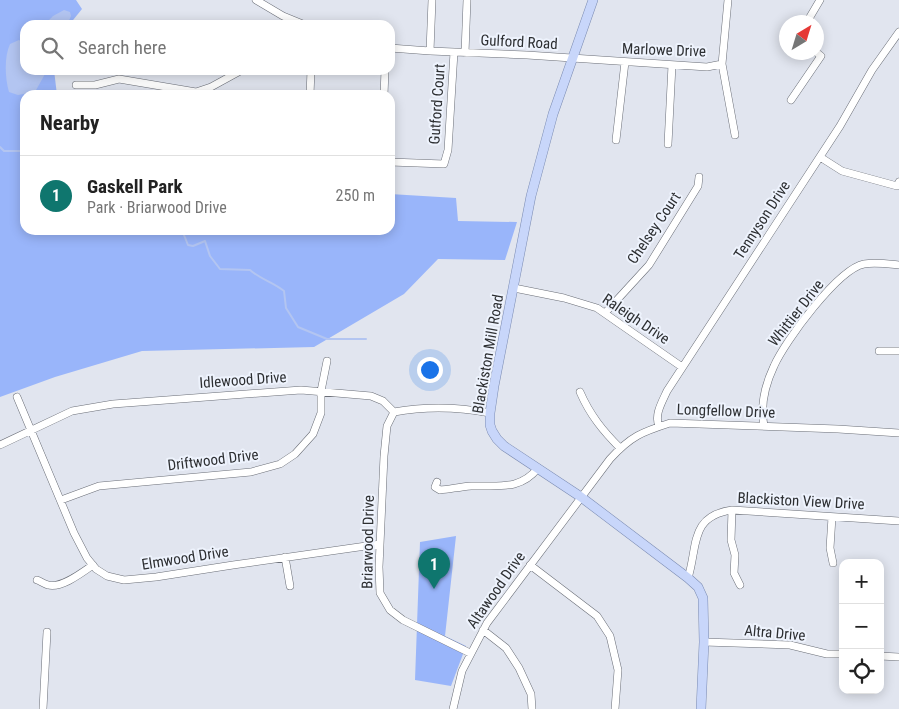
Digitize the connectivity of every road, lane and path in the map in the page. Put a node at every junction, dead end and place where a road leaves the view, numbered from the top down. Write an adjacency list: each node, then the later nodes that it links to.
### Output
1 (256, 0): 8 (street)
2 (432, 0): 11 (street)
3 (467, 0): 13 (street)
4 (593, 0): 14 (main road, Blackiston Mill Road)
5 (728, 0): 17 (street, Marlowe Drive)
6 (820, 0): 7 (street)
7 (812, 15)
8 (293, 20)
9 (899, 32): 31 (street, Tennyson Drive)
10 (395, 48): 11 (street, Gulford Road)
11 (430, 51): 12 (street, Gulford Road)
12 (454, 52): 13 (street, Gulford Road); 32 (street, Gutford Court)
13 (465, 53): 14 (street, Gulford Road)
14 (572, 59): 16 (street, Marlowe Drive); 36 (main road, Blackiston Mill Road)
15 (818, 60): 27 (street)
16 (626, 62): 18 (street, Marlowe Drive); 29 (street)
17 (722, 64): 18 (street, Marlowe Drive); 28 (street)
18 (672, 65): 30 (street)
19 (233, 75): 24 (street)
20 (311, 75): 25 (street)
21 (385, 75): 26 (street)
22 (76, 85): 23 (street)
23 (184, 90)
24 (202, 90)
25 (310, 90)
26 (384, 90)
27 (791, 100)
28 (735, 134)
29 (616, 140)
30 (668, 144)
31 (820, 157): 34 (street); 41 (street, Tennyson Drive)
32 (395, 162)
33 (699, 177): 37 (street, Chelsey Court)
34 (899, 182)
35 (899, 265): 48 (street, Whittier Drive)
36 (514, 288): 37 (street, Raleigh Drive); 46 (main road, Blackiston Mill Road)
37 (605, 313): 41 (street, Raleigh Drive)
38 (879, 351): 39 (street)
39 (899, 351)
40 (327, 361): 42 (street, Driftwood Drive)
41 (682, 366): 47 (street, Tennyson Drive)
42 (321, 392): 45 (street, Idlewood Drive); 49 (street, Idlewood Drive); 56 (street, Driftwood Drive)
43 (580, 392): 52 (street)
44 (17, 398): 49 (street, Elmwood Drive)
45 (394, 412): 46 (street); 60 (street, Briarwood Drive)
46 (490, 413): 53 (main road, Blackiston Mill Road)
47 (659, 426): 48 (street, Longfellow Drive); 52 (street, Longfellow Drive)
48 (764, 426): 50 (street, Longfellow Drive)
49 (31, 430): 51 (street, Idlewood Drive); 56 (street, Elmwood Drive)
50 (899, 433)
51 (0, 445)
52 (620, 448): 55 (street, Longfellow Drive)
53 (538, 468): 54 (street); 55 (main road, Blackiston Mill Road)
54 (437, 482)
55 (582, 497): 64 (street, Altawood Drive); 65 (main road, Blackiston Mill Road)
56 (61, 500): 63 (street, Elmwood Drive)
57 (732, 510): 58 (street, Blackiston View Drive); 65 (street, Blackiston View Drive); 67 (street)
58 (832, 517): 59 (street, Blackiston View Drive); 62 (street)
59 (899, 520)
60 (380, 544): 61 (street, Elmwood Drive); 72 (street, Briarwood Drive)
61 (285, 557): 63 (street, Elmwood Drive); 68 (street)
62 (833, 564)
63 (93, 565): 66 (street)
64 (530, 565): 69 (street, Altawood Drive); 79 (street)
65 (688, 578): 71 (main road, Blackiston Mill Road)
66 (37, 580)
67 (740, 585)
68 (290, 586)
69 (483, 630): 72 (street, Altawood Drive); 78 (street)
70 (47, 632): 76 (street)
71 (704, 642): 73 (street, Altra Drive); 80 (main road, Blackiston Mill Road)
72 (470, 653): 77 (street, Altawood Drive)
73 (839, 654)
74 (884, 656): 75 (street)
75 (899, 656)
76 (43, 709)
77 (453, 709)
78 (532, 709)
79 (615, 709)
80 (701, 709)

